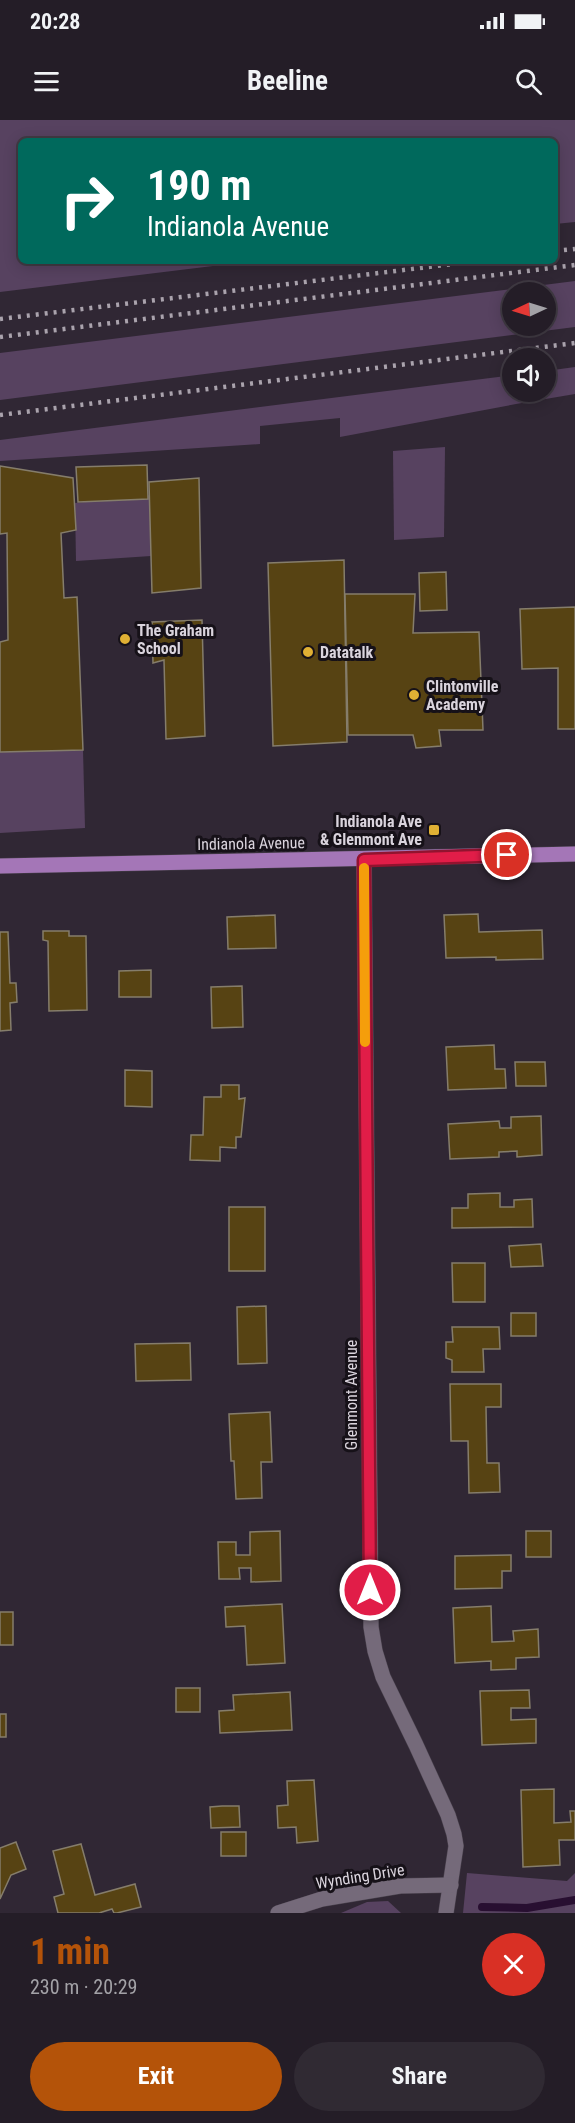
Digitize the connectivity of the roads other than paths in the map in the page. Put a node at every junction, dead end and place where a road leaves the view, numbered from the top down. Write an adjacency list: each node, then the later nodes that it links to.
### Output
1 (575, 854): 2 (main road, Indianola Avenue)
2 (364, 860): 3 (main road, Indianola Avenue); 4 (street, Glenmont Avenue)
3 (0, 866)
4 (451, 1885): 5 (street, Wynding Drive); 6 (street, Glenmont Avenue)
5 (278, 1913)
6 (446, 1913)

